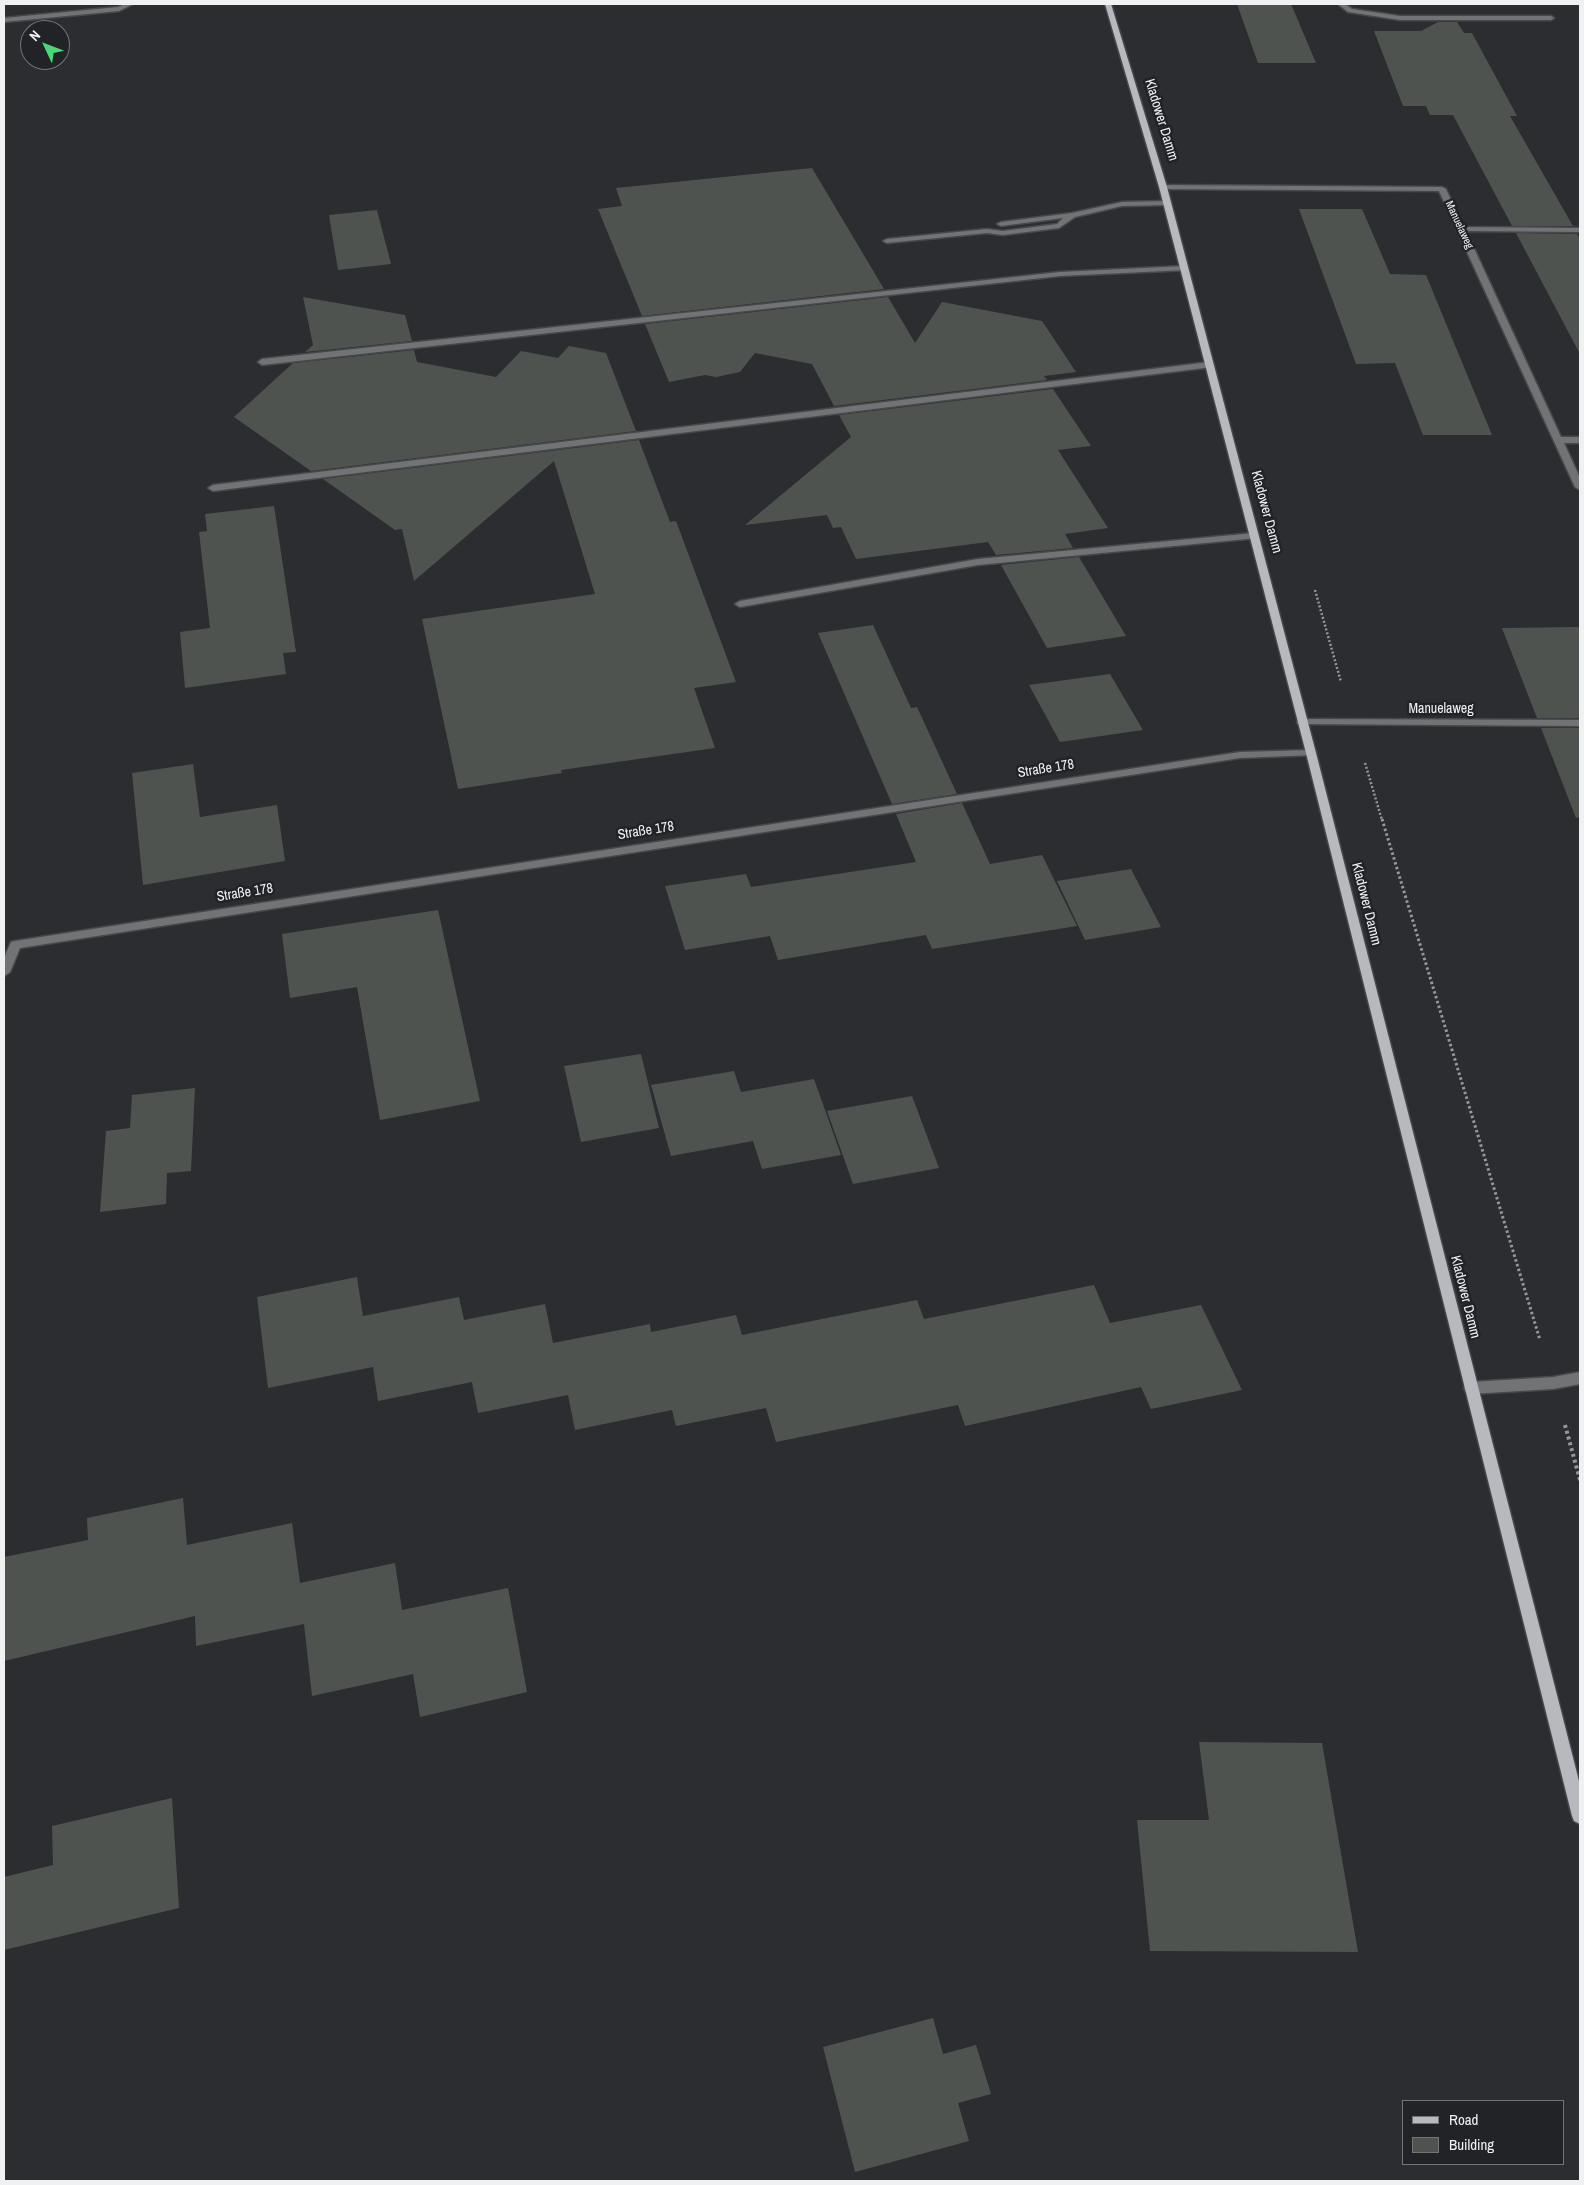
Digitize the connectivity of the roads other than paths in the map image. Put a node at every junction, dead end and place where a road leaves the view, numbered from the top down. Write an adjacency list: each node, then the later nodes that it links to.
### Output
1 (130, 4): 5 (street)
2 (1108, 4): 6 (main road, Kladower Damm)
3 (1341, 4): 4 (street)
4 (1551, 18)
5 (4, 20)
6 (1163, 187): 7 (main road, Kladower Damm); 10 (street, Manuelaweg)
7 (1167, 203): 8 (street); 13 (main road, Kladower Damm)
8 (1072, 215): 9 (street); 12 (street)
9 (1001, 224)
10 (1461, 229): 11 (street); 16 (street, Manuelaweg)
11 (1580, 230)
12 (887, 241)
13 (1184, 268): 14 (street); 15 (main road, Kladower Damm)
14 (262, 362)
15 (1209, 365): 19 (street); 20 (main road, Kladower Damm)
16 (1559, 440): 17 (street); 18 (street, Manuelaweg)
17 (1580, 440)
18 (1580, 487)
19 (213, 488)
20 (1254, 536): 21 (street); 22 (main road, Kladower Damm)
21 (740, 604)
22 (1302, 722): 23 (street, Manuelaweg); 24 (main road, Kladower Damm)
23 (1580, 723)
24 (1310, 753): 25 (street, Straße 178); 27 (main road, Kladower Damm)
25 (4, 972)
26 (1580, 1378): 27 (street)
27 (1471, 1388): 28 (main road, Kladower Damm)
28 (1580, 1816)

